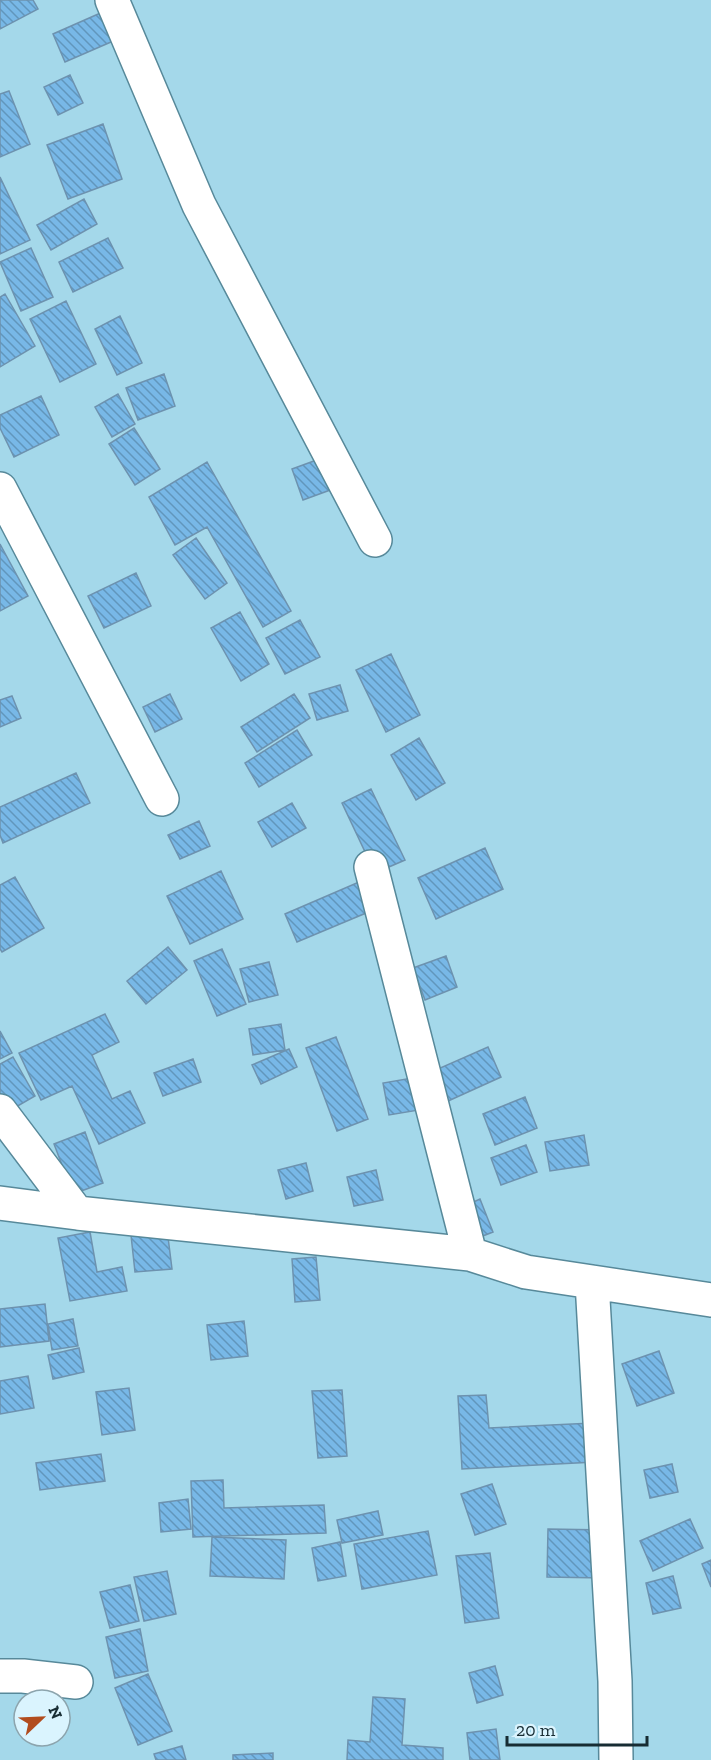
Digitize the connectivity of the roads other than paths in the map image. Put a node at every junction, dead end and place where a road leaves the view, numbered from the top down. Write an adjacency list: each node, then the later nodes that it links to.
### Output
1 (112, 0): 3 (street)
2 (0, 489): 4 (street)
3 (375, 540)
4 (162, 798)
5 (371, 867): 9 (street)
6 (0, 1111): 8 (street)
7 (0, 1203): 8 (street)
8 (77, 1213): 9 (street)
9 (470, 1254): 10 (street)
10 (592, 1282): 11 (street); 14 (street)
11 (711, 1300)
12 (0, 1676): 13 (street)
13 (76, 1682)
14 (616, 1760)

